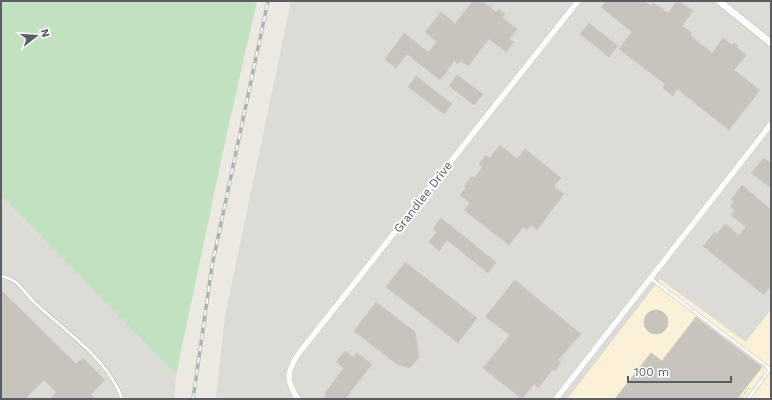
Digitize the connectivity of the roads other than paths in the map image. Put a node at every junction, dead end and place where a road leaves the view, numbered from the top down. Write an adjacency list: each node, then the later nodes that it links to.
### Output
1 (578, 1): 9 (street, Grandlee Drive)
2 (719, 1): 3 (street)
3 (771, 43)
4 (771, 124): 6 (street)
5 (1, 276): 8 (lane)
6 (650, 278): 7 (lane); 10 (street)
7 (771, 370): 11 (lane)
8 (122, 399)
9 (298, 399)
10 (556, 399)
11 (748, 399)

